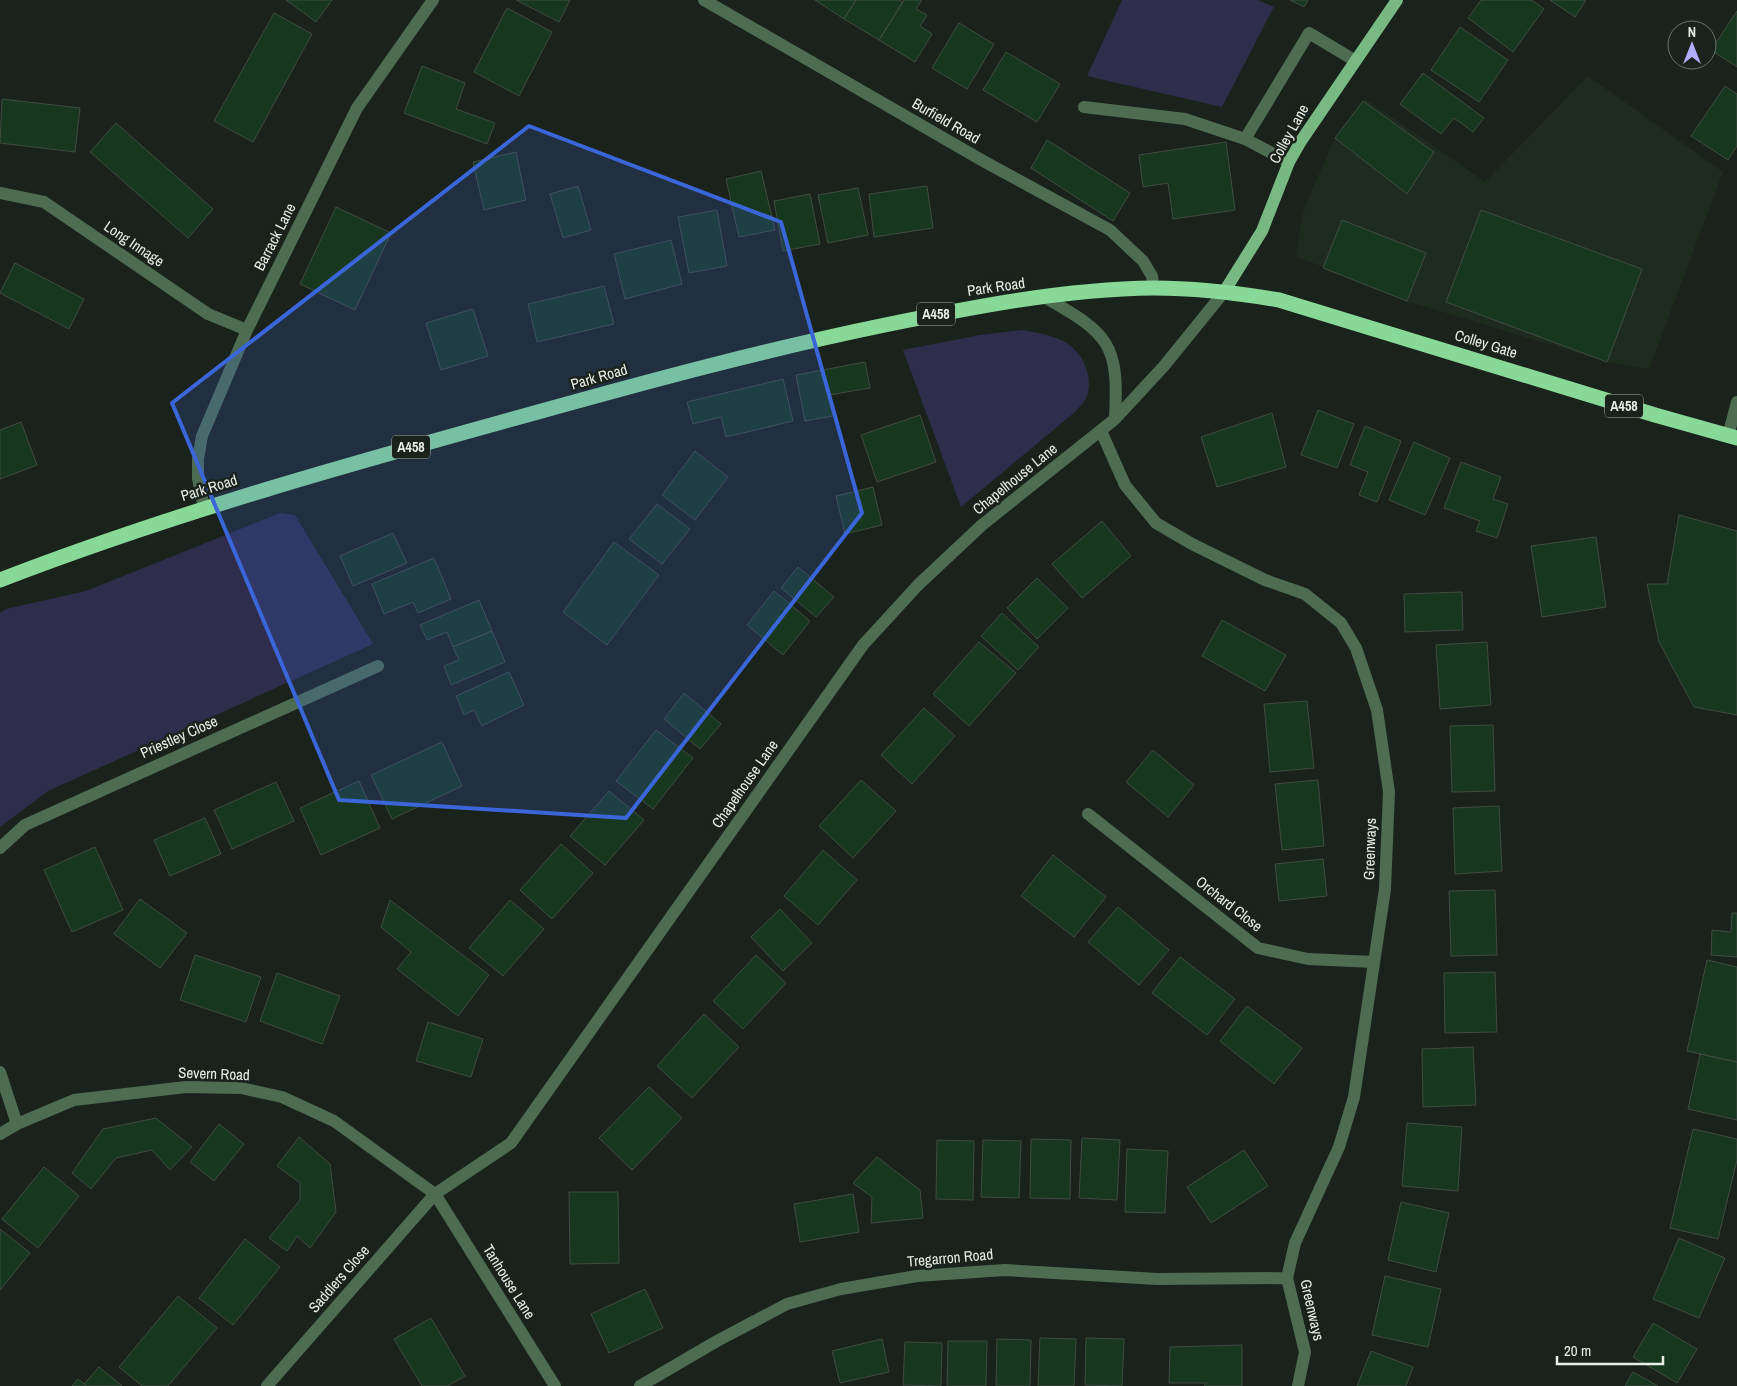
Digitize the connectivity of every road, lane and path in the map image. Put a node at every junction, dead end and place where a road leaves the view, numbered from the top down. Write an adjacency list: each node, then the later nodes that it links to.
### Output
1 (433, 0): 12 (street, Barrack Lane)
2 (704, 0): 9 (street, Burfield Road)
3 (1397, 0): 4 (main road, Colley Lane)
4 (1354, 60): 6 (street); 7 (main road, Colley Lane)
5 (1084, 107): 6 (street)
6 (1245, 139): 7 (street)
7 (1289, 162): 10 (main road, Colley Lane)
8 (0, 194): 12 (street, Long Innage)
9 (1154, 288): 10 (highway, Park Road / A458); 11 (highway, Park Road / A458)
10 (1224, 292): 14 (street, Chapelhouse Lane); 16 (highway, Colley Gate / A458)
11 (1044, 297): 14 (street); 17 (highway, Park Road / A458)
12 (247, 330): 17 (street, Barrack Lane)
13 (1737, 402): 16 (street)
14 (1114, 419): 15 (street, Chapelhouse Lane)
15 (1101, 431): 22 (street, Greenways); 26 (street, Chapelhouse Lane)
16 (1733, 437)
17 (204, 508): 18 (highway, Park Road / A458)
18 (0, 580)
19 (378, 666): 21 (street, Priestley Close)
20 (1088, 814): 22 (street, Orchard Close)
21 (0, 848)
22 (1374, 962): 27 (street, Greenways)
23 (0, 1072): 24 (street)
24 (17, 1124): 25 (street, Severn Road); 26 (street, Severn Road)
25 (0, 1134)
26 (436, 1194): 28 (street, Saddlers Close); 29 (street, Tanhouse Lane)
27 (1287, 1278): 30 (street, Tregarron Road); 31 (street, Greenways)
28 (267, 1386)
29 (554, 1386)
30 (640, 1386)
31 (1298, 1386)

